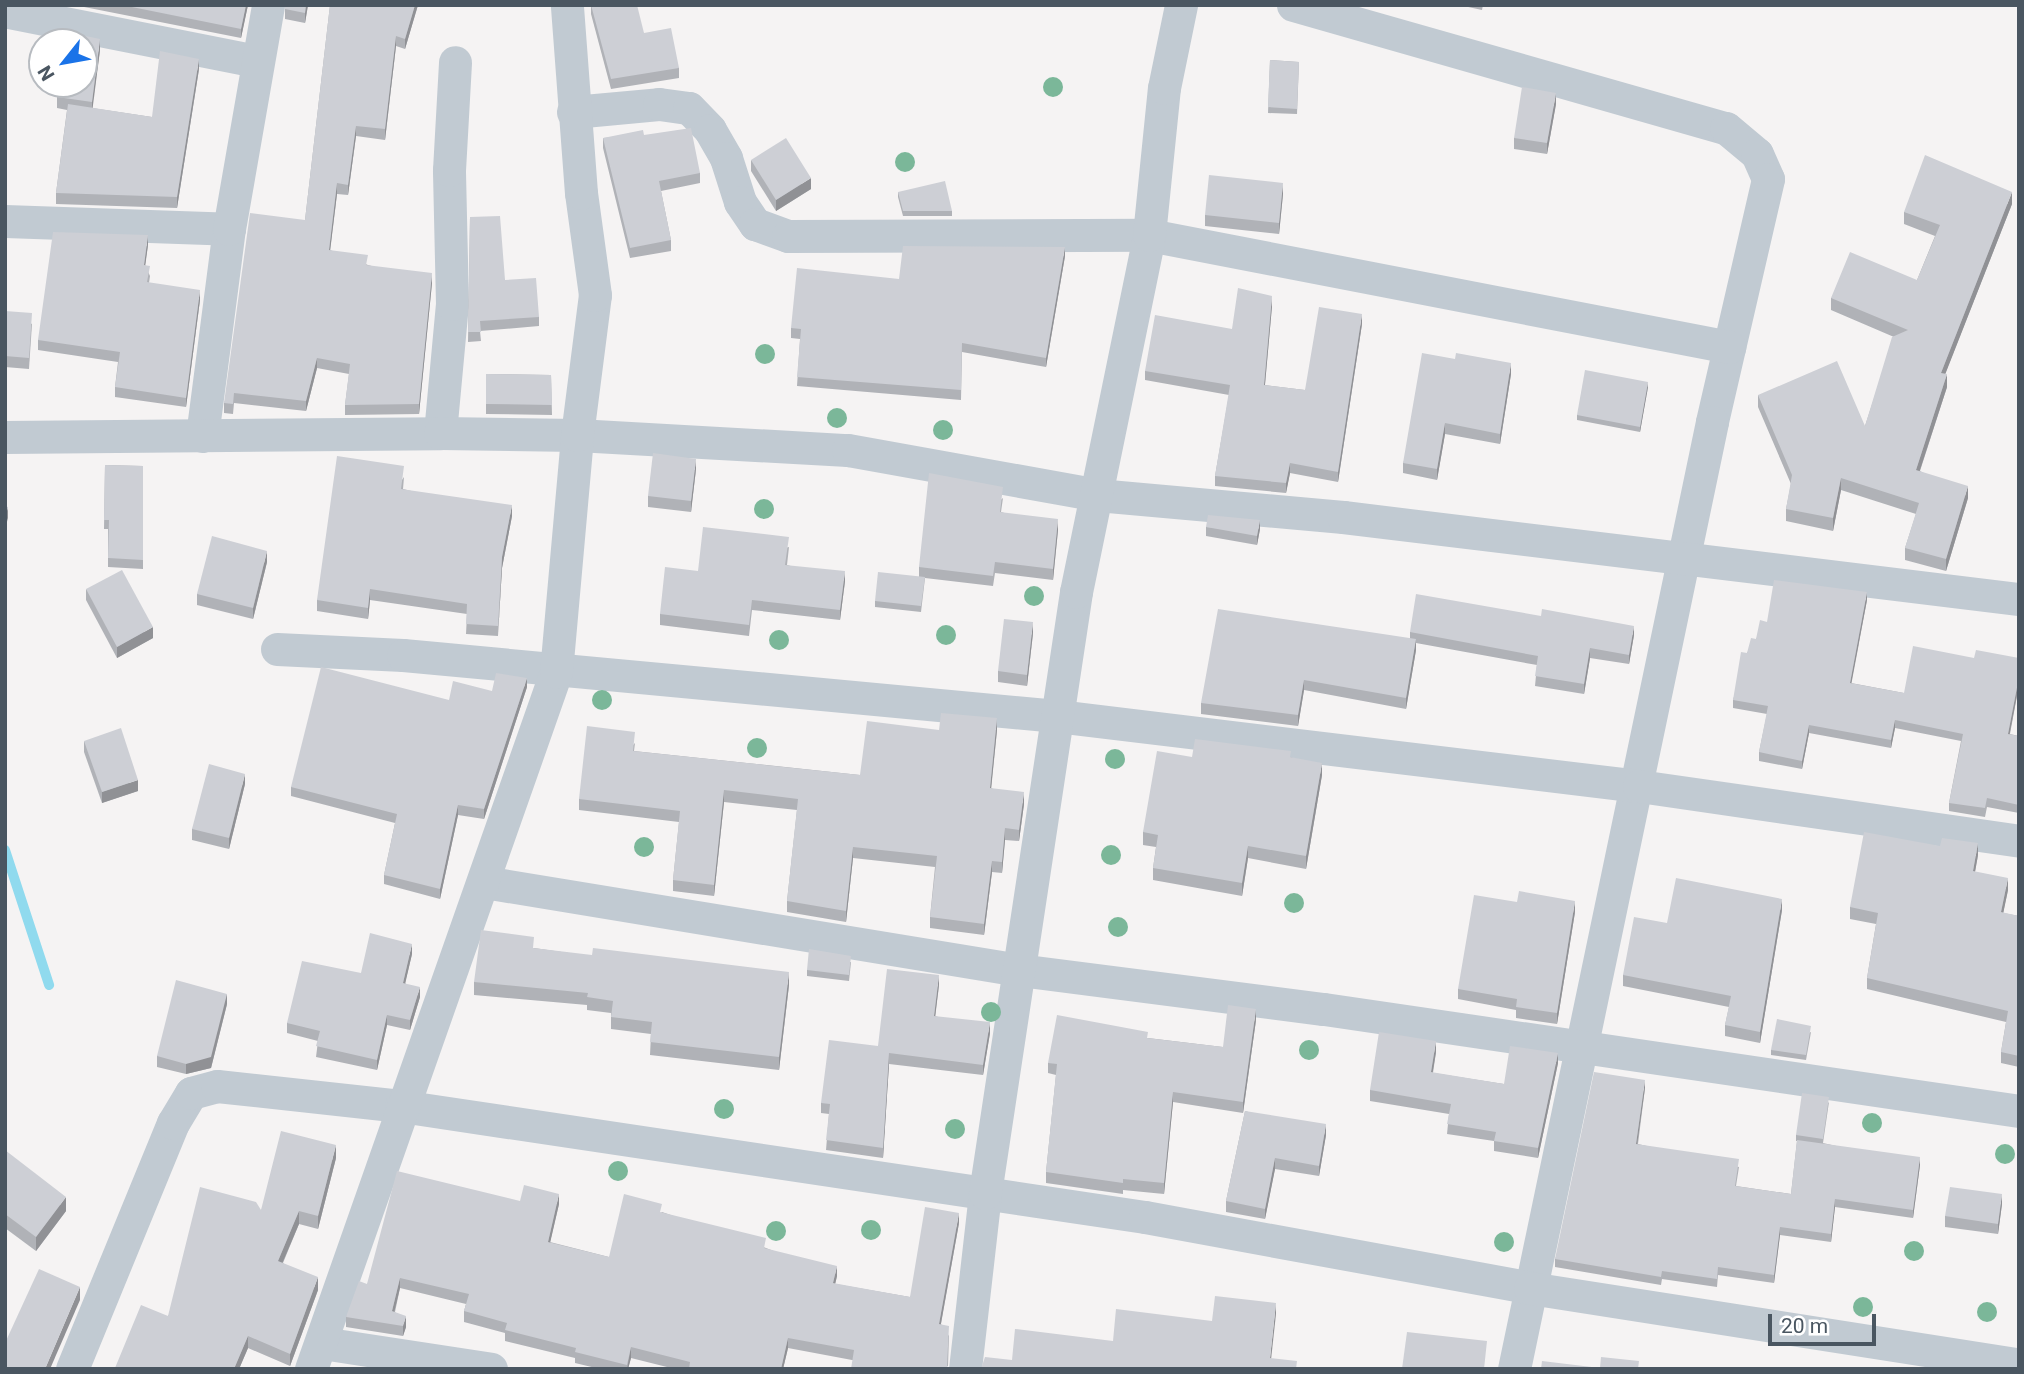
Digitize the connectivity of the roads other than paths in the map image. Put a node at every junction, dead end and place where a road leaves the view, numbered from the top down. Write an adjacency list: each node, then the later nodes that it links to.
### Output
1 (268, 5): 6 (street)
2 (568, 5): 8 (street)
3 (1181, 5): 11 (street)
4 (1293, 5): 12 (street)
5 (9, 12): 6 (street)
6 (256, 61): 10 (street)
7 (455, 62): 13 (street)
8 (573, 112): 11 (street); 14 (street)
9 (5, 222): 10 (street)
10 (229, 229): 15 (street)
11 (1149, 235): 12 (street); 17 (street)
12 (1730, 347): 18 (street)
13 (440, 433): 14 (street); 15 (street)
14 (577, 435): 17 (street); 21 (street)
15 (202, 436): 16 (street)
16 (5, 437)
17 (1097, 495): 18 (street); 22 (street)
18 (1685, 559): 19 (street); 23 (street)
19 (2019, 599)
20 (277, 649): 21 (street)
21 (556, 672): 22 (street); 25 (street)
22 (1057, 716): 23 (street); 26 (street)
23 (1639, 786): 24 (street); 27 (street)
24 (2019, 841)
25 (484, 882): 26 (street); 28 (street)
26 (1020, 970): 27 (street); 30 (street)
27 (1581, 1046): 29 (street); 31 (street)
28 (401, 1106): 30 (street); 32 (street); 34 (street)
29 (2019, 1111)
30 (985, 1193): 31 (street); 36 (street)
31 (1530, 1288): 33 (street); 37 (street)
32 (316, 1356): 35 (street)
33 (2019, 1365)
34 (72, 1369)
35 (491, 1369)
36 (965, 1369)
37 (1514, 1369)

